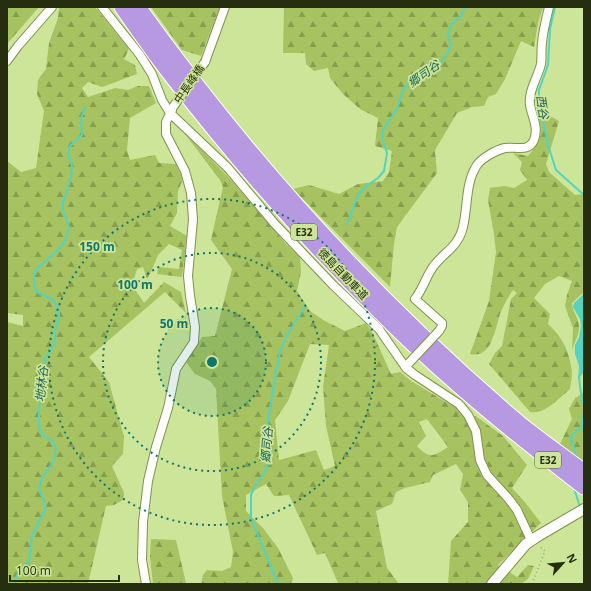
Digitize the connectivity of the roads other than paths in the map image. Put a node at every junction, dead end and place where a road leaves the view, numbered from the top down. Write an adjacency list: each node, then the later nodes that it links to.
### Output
1 (52, 7): 7 (street)
2 (102, 7): 8 (street)
3 (122, 7): 10 (highway, 徳島自動車道 / E32)
4 (138, 7): 10 (highway, 徳島自動車道 / E32)
5 (226, 7): 8 (street, 中長峰橋, bridge)
6 (549, 7): 9 (street, bridge)
7 (7, 61)
8 (172, 110): 9 (street); 15 (street)
9 (408, 365): 14 (street)
10 (516, 428): 11 (highway, 徳島自動車道 / E32); 12 (highway, 徳島自動車道 / E32)
11 (584, 472)
12 (584, 488)
13 (584, 509): 14 (street)
14 (534, 538): 16 (street)
15 (146, 584)
16 (492, 584)

